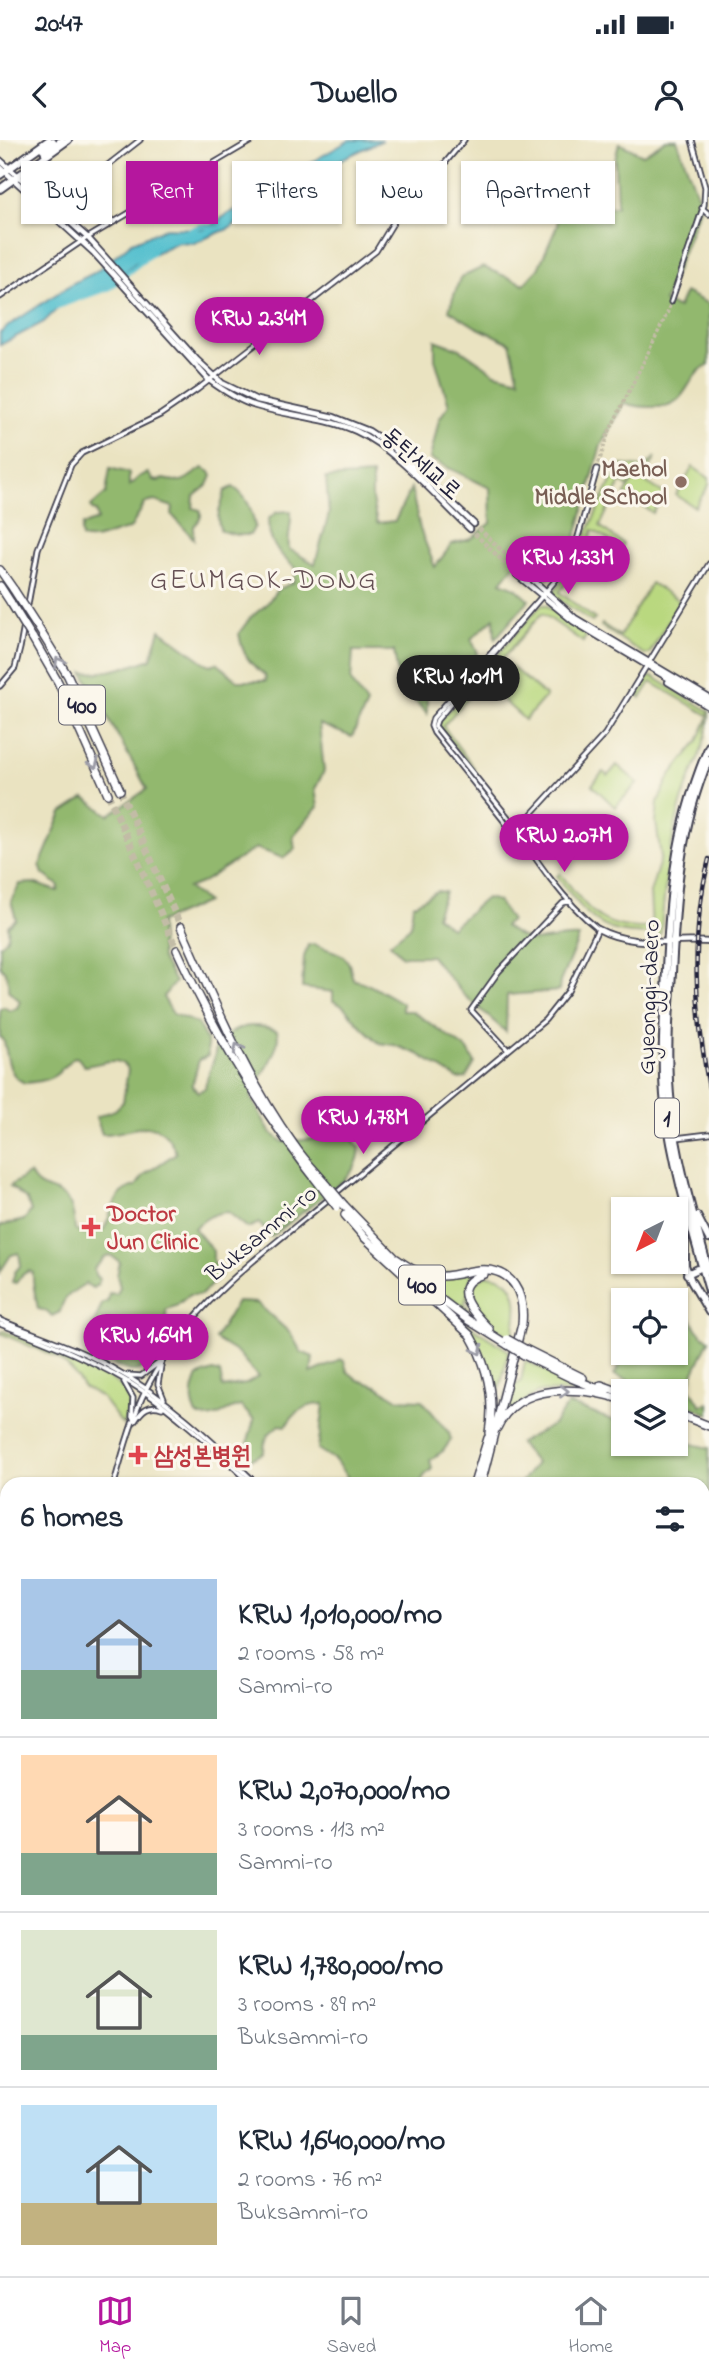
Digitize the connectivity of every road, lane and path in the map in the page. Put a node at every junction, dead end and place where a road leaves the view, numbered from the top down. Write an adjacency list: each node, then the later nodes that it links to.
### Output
1 (49, 140): 9 (main road)
2 (55, 140): 9 (main road)
3 (62, 140): 9 (main road)
4 (68, 140): 9 (main road)
5 (140, 140): 16 (street)
6 (253, 140): 16 (street)
7 (464, 140): 22 (street)
8 (692, 140): 14 (street)
9 (43, 151): 11 (main road); 12 (main road)
10 (0, 160): 11 (main road)
11 (4, 171): 12 (main road)
12 (15, 178): 13 (main road); 17 (main road, 동탄세교로); 18 (main road, 동탄세교로)
13 (0, 189)
14 (702, 208): 15 (street); 21 (street)
15 (709, 214)
16 (114, 222): 17 (street)
17 (88, 238): 18 (street); 19 (main road, 동탄세교로)
18 (82, 241): 19 (main road, 동탄세교로); 20 (street)
19 (95, 250): 22 (main road, 동탄세교로)
20 (0, 297)
21 (671, 302)
22 (211, 379): 24 (main road, 동탄세교로); 34 (street)
23 (597, 469): 30 (street)
24 (472, 527)
25 (709, 564): 32 (street)
26 (0, 570): 38 (highway, 400, one-way to 26, bridge)
27 (522, 570): 30 (main road)
28 (517, 575): 31 (main road)
29 (0, 586): 39 (highway, 400, one-way to 39, bridge)
30 (546, 592): 31 (street); 32 (main road)
31 (539, 600): 32 (main road); 40 (street)
32 (649, 664): 33 (main road); 40 (street)
33 (656, 669): 35 (main road); 35 (main road)
34 (0, 686)
35 (709, 701)
36 (709, 746): 44 (main road, Gyeonggi-daero / 1)
37 (709, 759): 44 (main road, Gyeonggi-daero / 1)
38 (120, 790)
39 (108, 794)
40 (516, 831): 41 (street)
41 (570, 901): 43 (street); 47 (street)
42 (181, 927): 50 (highway, 400, one-way to 42)
43 (598, 929): 44 (main road); 47 (street, Buksammi-ro)
44 (670, 940): 45 (main road); 49 (main road, Gyeonggi-daero / 1)
45 (709, 942)
46 (177, 950): 50 (highway, 400)
47 (509, 1051): 68 (street, Buksammi-ro)
48 (709, 1134): 49 (street)
49 (673, 1138): 51 (main road, Gyeonggi-daero / 1)
50 (326, 1188): 54 (highway, 400, bridge)
51 (686, 1197)
52 (688, 1202): 57 (main road)
53 (688, 1204): 60 (main road, Gyeonggi-daero / 1)
54 (341, 1206): 56 (highway, 400); 58 (highway, 400)
55 (688, 1206): 63 (main road, Gyeonggi-daero / 1)
56 (345, 1215): 67 (highway, 400); 78 (highway, one-way to 78)
57 (709, 1239)
58 (395, 1258): 66 (highway, 400); 78 (highway)
59 (698, 1269): 62 (main road)
60 (709, 1271)
61 (687, 1274): 64 (main road)
62 (688, 1274)
63 (709, 1291)
64 (709, 1312)
65 (0, 1322): 69 (street)
66 (489, 1329): 67 (highway, 400); 78 (highway)
67 (508, 1342): 71 (highway, 400, bridge)
68 (166, 1355): 69 (street); 70 (street, Buksammi-ro); 73 (street)
69 (121, 1375): 70 (street); 77 (street)
70 (146, 1391): 73 (street); 74 (street); 77 (street, Buksammi-ro)
71 (611, 1392)
72 (611, 1395): 78 (highway, one-way to 72)
73 (173, 1409): 81 (street)
74 (176, 1416): 77 (street); 80 (street)
75 (688, 1420): 76 (highway)
76 (709, 1428)
77 (128, 1436): 79 (street, Buksammi-ro)
78 (491, 1437): 82 (highway); 83 (highway)
79 (116, 1477)
80 (244, 1477)
81 (249, 1477)
82 (477, 1477)
83 (482, 1477)

